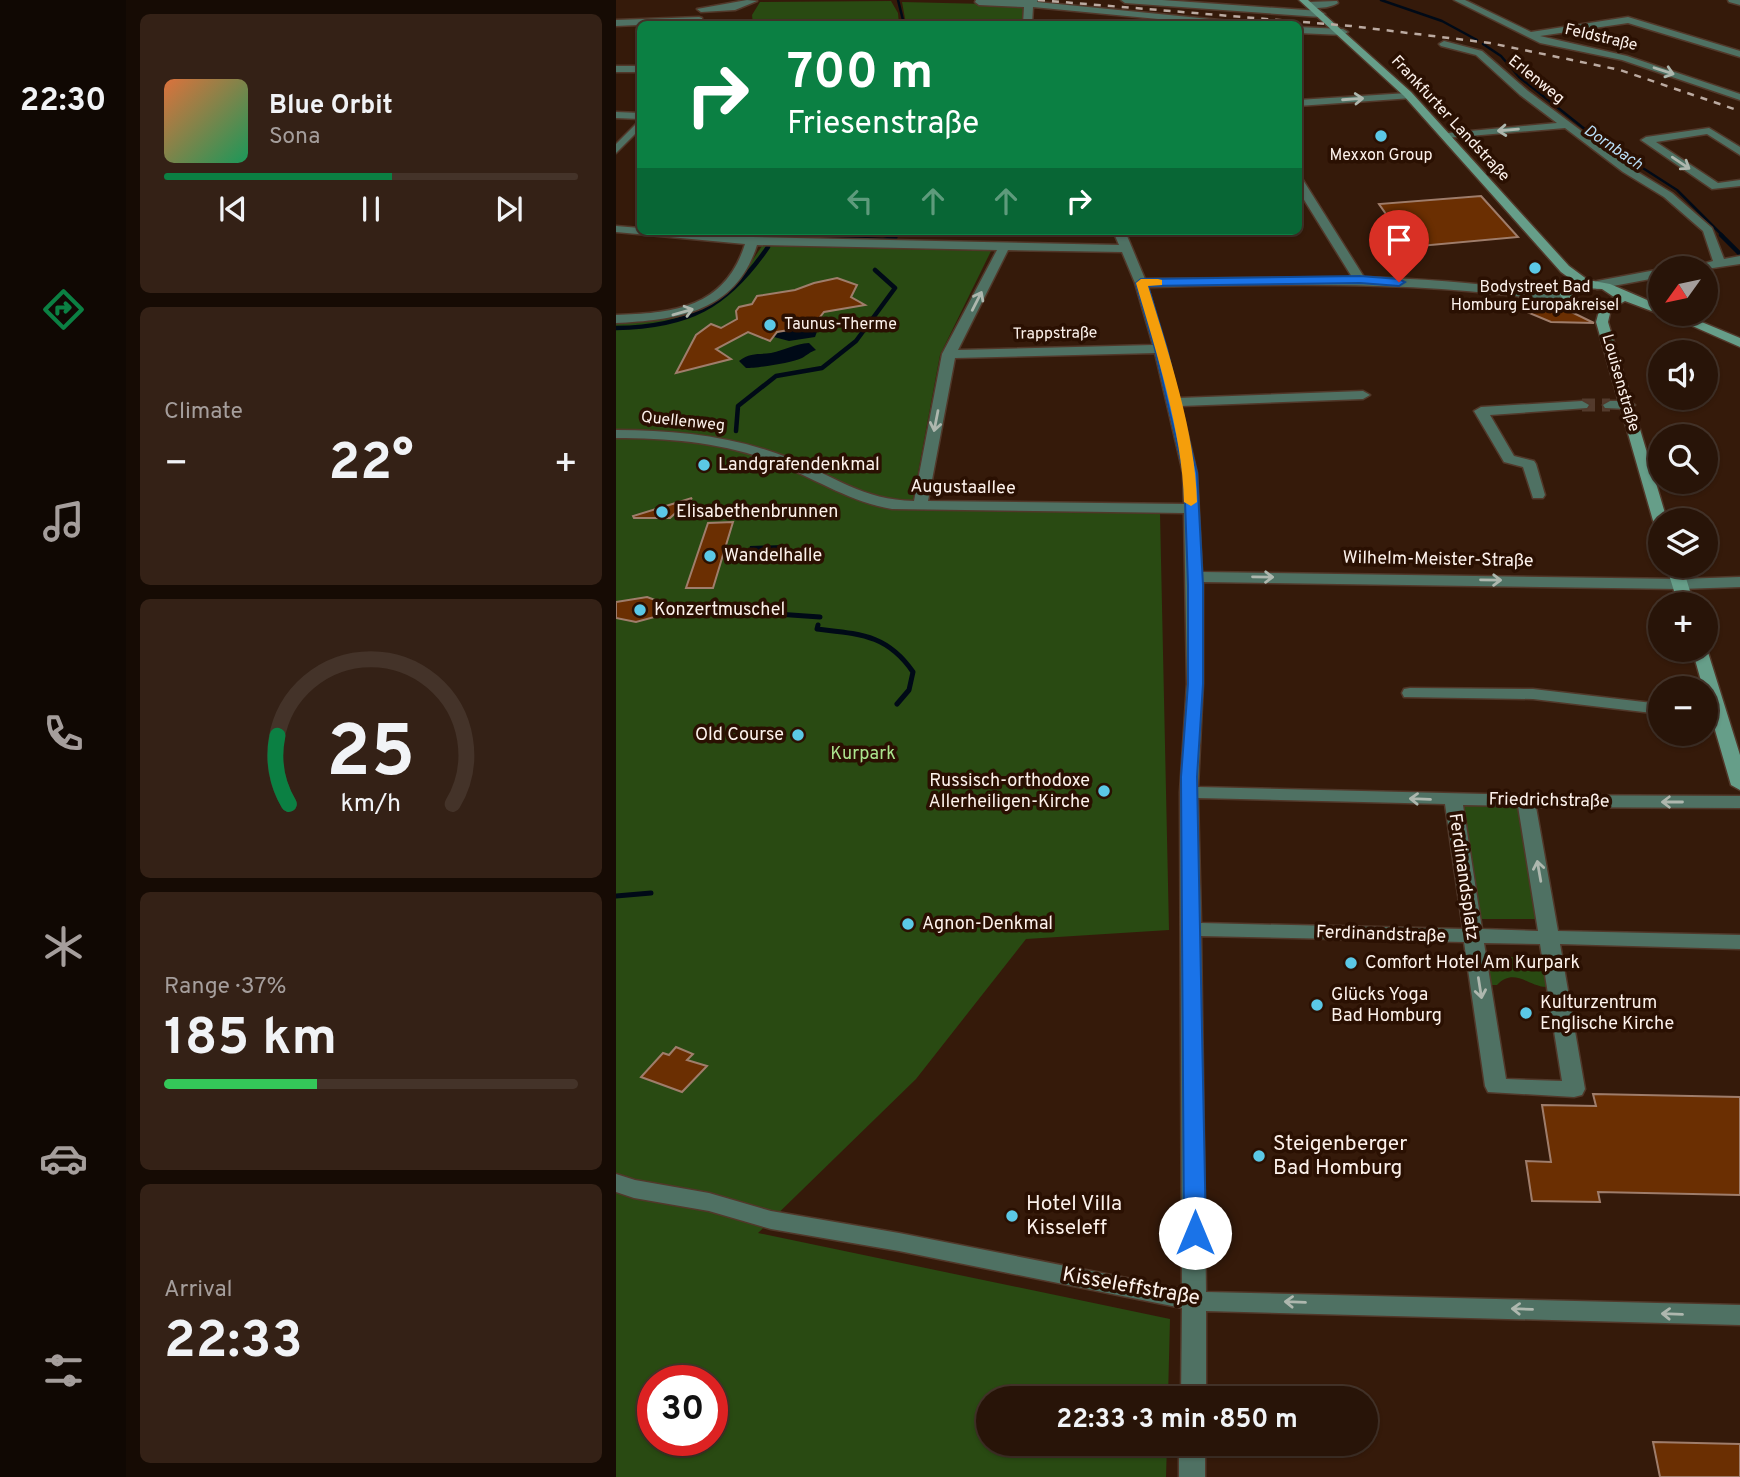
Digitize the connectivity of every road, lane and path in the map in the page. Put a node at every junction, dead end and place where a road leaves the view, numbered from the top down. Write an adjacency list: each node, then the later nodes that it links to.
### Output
1 (1125, 0): 11 (street)
2 (1458, 0): 18 (street, Feldstraße)
3 (1732, 0): 7 (street)
4 (752, 2): 10 (street)
5 (979, 2): 8 (street)
6 (1306, 2): 9 (street); 11 (street, Frankfurter Landstraße)
7 (1740, 2)
8 (1032, 3): 12 (street); 13 (street)
9 (1334, 3)
10 (701, 5)
11 (1320, 14): 17 (street, Frankfurter Landstraße)
12 (1026, 21)
13 (1176, 21)
14 (616, 23): 15 (street)
15 (637, 23)
16 (1302, 30): 17 (street)
17 (1343, 32): 23 (street, Frankfurter Landstraße)
18 (1527, 35): 20 (street); 24 (street, Feldstraße, one-way to 24)
19 (1444, 44): 29 (street, Erlenweg)
20 (1740, 54)
21 (616, 69): 22 (street)
22 (637, 69)
23 (1408, 96): 25 (street, one-way to 23); 31 (street, Frankfurter Landstraße)
24 (1740, 97)
25 (1302, 103)
26 (616, 115): 27 (street)
27 (637, 116)
28 (1658, 123): 32 (street)
29 (1568, 125): 31 (street, one-way to 31); 46 (street, Erlenweg)
30 (637, 126): 33 (street)
31 (1449, 136): 47 (street, Frankfurter Landstraße)
32 (1677, 136): 34 (street); 35 (street, one-way to 35)
33 (616, 150)
34 (1740, 152)
35 (1740, 183)
36 (1302, 186): 50 (street)
37 (616, 229): 38 (street)
38 (637, 231)
39 (684, 235): 42 (street)
40 (780, 235): 43 (street)
41 (1121, 235): 45 (street)
42 (752, 241): 43 (street); 56 (street, one-way to 42)
43 (775, 242): 44 (street)
44 (1004, 247): 45 (street); 61 (street, one-way to 44)
45 (1128, 249): 51 (street)
46 (1731, 262)
47 (1565, 269): 52 (street, Frankfurter Landstraße); 53 (street, Frankfurter Landstraße)
48 (1648, 275): 49 (street)
49 (1635, 277): 52 (street); 54 (street)
50 (1360, 279): 51 (street); 53 (street)
51 (1141, 283): 60 (street)
52 (1591, 285): 53 (street); 54 (street)
53 (1572, 296): 54 (street); 57 (street, Louisenstraße)
54 (1615, 298): 55 (street); 57 (street, Louisenstraße)
55 (1648, 306)
56 (616, 319)
57 (1602, 322): 66 (street, Louisenstraße)
58 (1700, 326): 59 (street)
59 (1740, 343)
60 (1161, 349): 61 (street, Trappstraße); 63 (street)
61 (949, 354): 70 (street, one-way to 70)
62 (1363, 395): 63 (street)
63 (1174, 402): 72 (street)
64 (1582, 405): 69 (street)
65 (1610, 405): 66 (street)
66 (1628, 405): 71 (street, Louisenstraße)
67 (616, 434): 68 (street, Quellenweg)
68 (747, 447): 70 (street, Augustaallee)
69 (1538, 495)
70 (920, 507): 72 (street, Augustaallee)
71 (1657, 508)
72 (1191, 509): 73 (street)
73 (1195, 577): 76 (street, Wilhelm-Meister-Straße, one-way to 76); 82 (street)
74 (1678, 578): 76 (street)
75 (1740, 582): 76 (street, Wilhelm-Meister-Straße)
76 (1680, 584): 77 (street)
77 (1682, 592)
78 (1410, 693): 79 (street)
79 (1648, 707)
80 (1718, 725): 81 (street)
81 (1740, 785)
82 (1189, 792): 83 (street, Friedrichstraße, one-way to 82); 86 (street)
83 (1452, 800): 84 (street, Friedrichstraße); 87 (street, Ferdinandsplatz)
84 (1526, 801): 85 (street, Friedrichstraße, one-way to 84); 88 (street, Ferdinandsplatz, one-way to 84)
85 (1740, 802)
86 (1190, 929): 87 (street, Ferdinandstraße); 91 (street)
87 (1471, 938): 88 (street, Ferdinandstraße); 88 (street, Ferdinandsplatz, one-way to 88)
88 (1550, 939): 89 (street, Ferdinandstraße)
89 (1740, 942)
90 (616, 1183): 91 (street, Kisseleffstraße)
91 (1193, 1301): 92 (street, Kisseleffstraße, one-way to 91); 93 (street)
92 (1740, 1315)
93 (1193, 1386)
94 (1192, 1456): 95 (street)
95 (1192, 1477)

